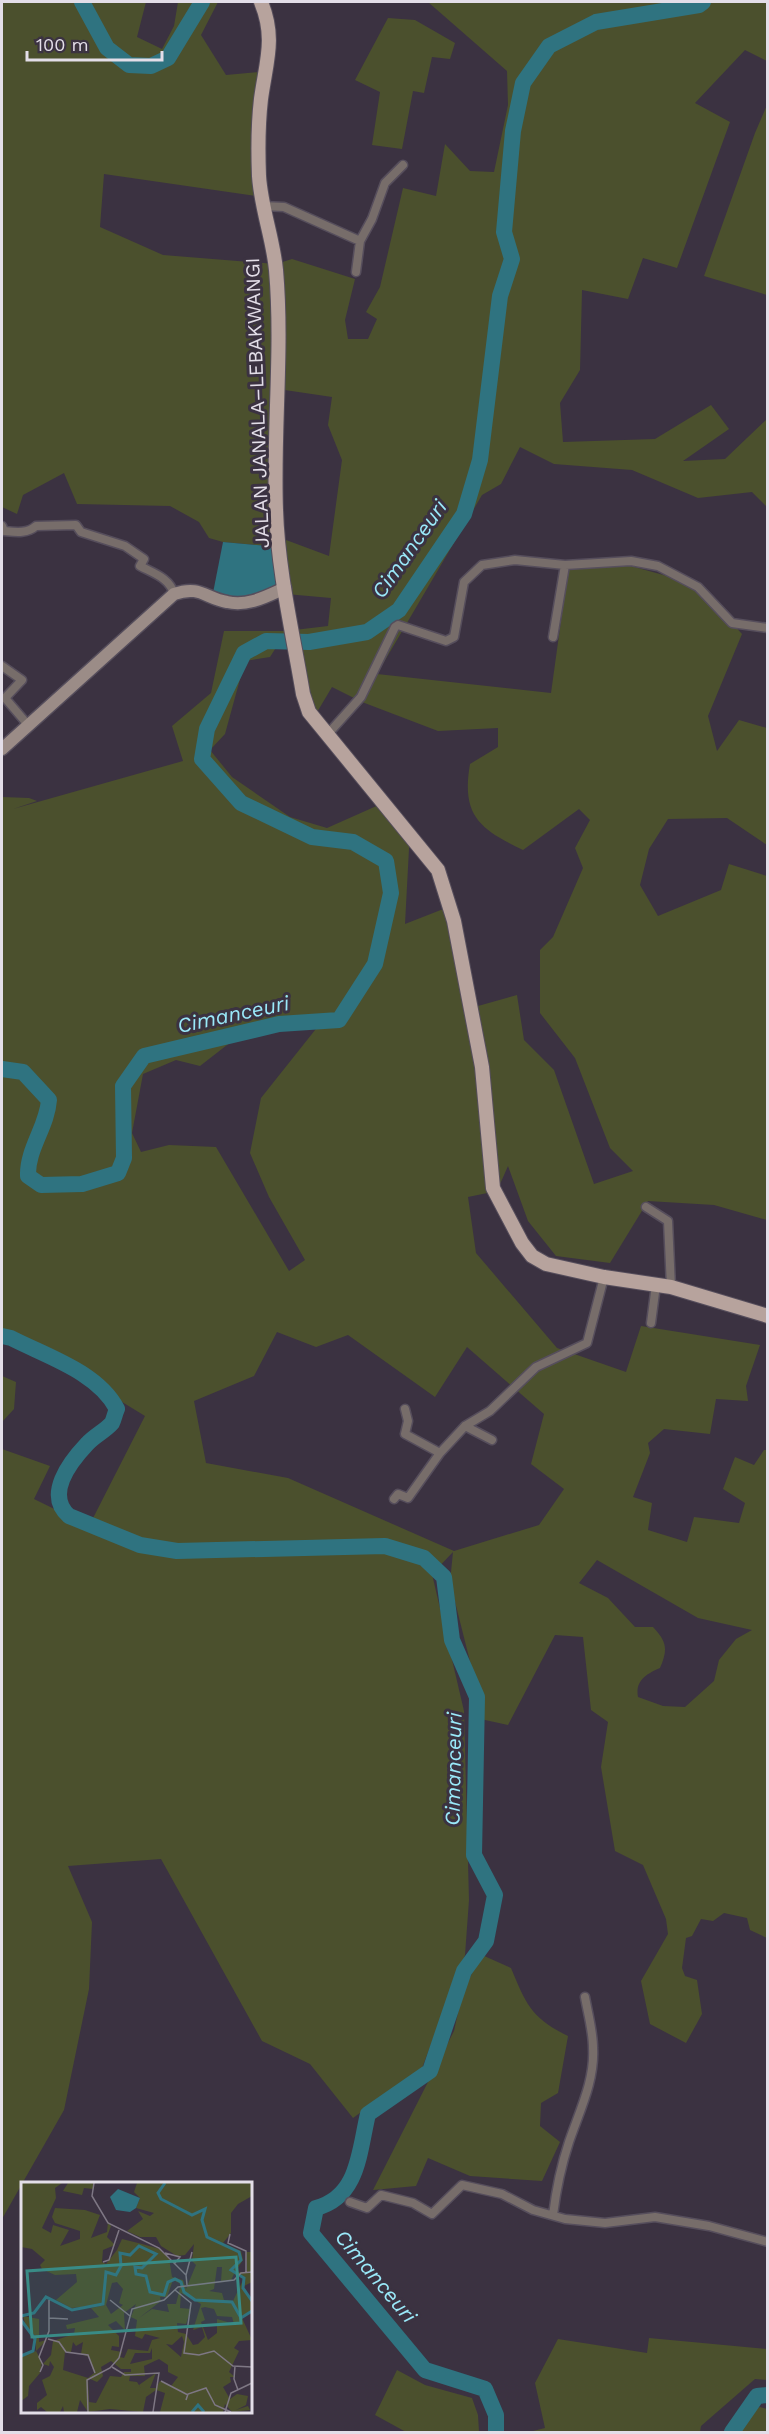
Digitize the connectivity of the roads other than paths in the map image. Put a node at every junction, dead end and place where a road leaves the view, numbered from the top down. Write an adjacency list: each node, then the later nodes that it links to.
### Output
1 (261, 2): 3 (main road, JALAN JANALA–LEBAKWANGI)
2 (403, 165): 4 (street)
3 (263, 206): 4 (street); 8 (main road, JALAN JANALA–LEBAKWANGI)
4 (360, 241): 5 (street)
5 (356, 272)
6 (2, 526): 9 (street)
7 (565, 566): 10 (street); 11 (street); 14 (street)
8 (285, 588): 9 (street); 14 (main road, JALAN JANALA–LEBAKWANGI)
9 (174, 594): 13 (street)
10 (768, 628)
11 (553, 636)
12 (2, 666): 13 (street)
13 (29, 726): 15 (street)
14 (327, 735): 17 (main road)
15 (2, 749)
16 (646, 1207): 19 (street)
17 (604, 1277): 18 (main road); 23 (street)
18 (656, 1284): 19 (main road); 21 (street)
19 (671, 1287): 20 (main road)
20 (768, 1316)
21 (651, 1323)
22 (405, 1409): 25 (street)
23 (465, 1426): 24 (street); 25 (street)
24 (492, 1440)
25 (440, 1453): 26 (street)
26 (394, 1499)
27 (585, 1997): 29 (street)
28 (350, 2202): 29 (street)
29 (553, 2215): 30 (street)
30 (768, 2242)

